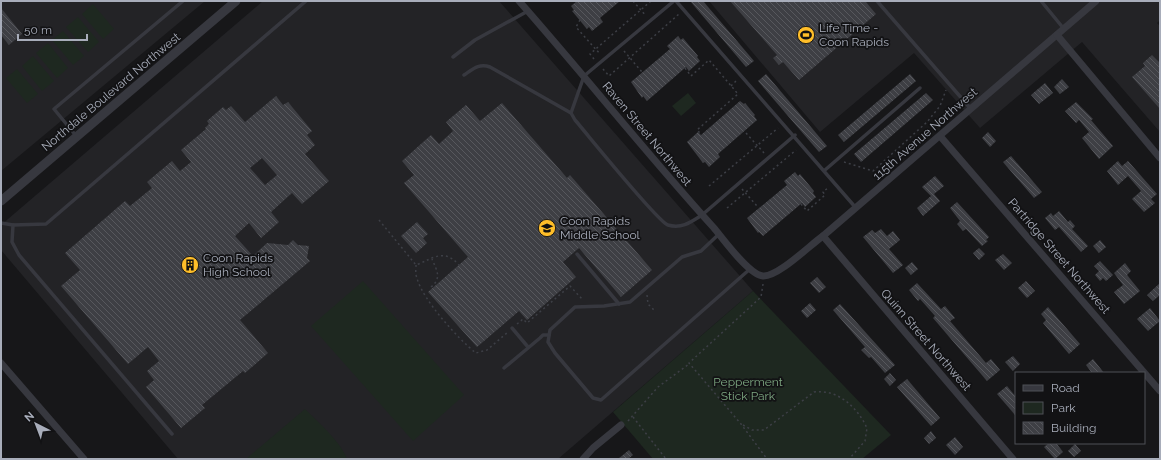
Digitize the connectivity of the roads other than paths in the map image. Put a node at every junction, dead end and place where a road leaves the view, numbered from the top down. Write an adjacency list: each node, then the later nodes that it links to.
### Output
1 (183, 1): 20 (lane)
2 (236, 1): 20 (street, Northdale Boulevard Northwest)
3 (306, 1): 27 (lane)
4 (519, 1): 9 (street, Raven Street Northwest)
5 (675, 1): 14 (lane); 18 (lane)
6 (877, 1): 16 (lane)
7 (1041, 1): 10 (lane)
8 (1096, 1): 10 (street, 115th Avenue Northwest)
9 (528, 11): 12 (lane); 14 (street, Raven Street Northwest)
10 (1064, 29): 11 (street, 115th Avenue Northwest)
11 (1057, 35): 16 (street, 115th Avenue Northwest); 21 (street)
12 (453, 57)
13 (464, 75): 17 (lane)
14 (584, 76): 17 (lane); 25 (street, Raven Street Northwest)
15 (920, 88): 22 (lane)
16 (971, 109): 19 (street, 115th Avenue Northwest)
17 (572, 113): 25 (lane)
18 (795, 135): 22 (lane); 25 (lane)
19 (940, 136): 24 (street, 115th Avenue Northwest); 39 (street, Partridge Street Northwest)
20 (77, 137): 23 (street, Northdale Boulevard Northwest)
21 (1160, 158)
22 (824, 170): 24 (lane)
23 (1, 201)
24 (856, 208): 29 (street, 115th Avenue Northwest)
25 (702, 215): 28 (street, Raven Street Northwest)
26 (1, 223): 27 (lane)
27 (13, 225): 43 (lane)
28 (719, 234): 31 (street, Raven Street Northwest); 33 (lane)
29 (822, 236): 32 (street, 115th Avenue Northwest); 46 (street, Quinn Street Northwest)
30 (577, 254): 33 (lane)
31 (750, 269): 32 (street, Raven Street Northwest); 35 (lane)
32 (763, 276)
33 (619, 304): 35 (lane)
34 (512, 328): 36 (lane)
35 (549, 335): 36 (lane)
36 (528, 347): 38 (lane)
37 (1, 363): 44 (street)
38 (504, 368)
39 (1144, 372)
40 (1145, 374): 41 (street, Partridge Street Northwest)
41 (1160, 391)
42 (621, 425): 45 (street)
43 (172, 434)
44 (84, 459)
45 (583, 459)
46 (1013, 459)

